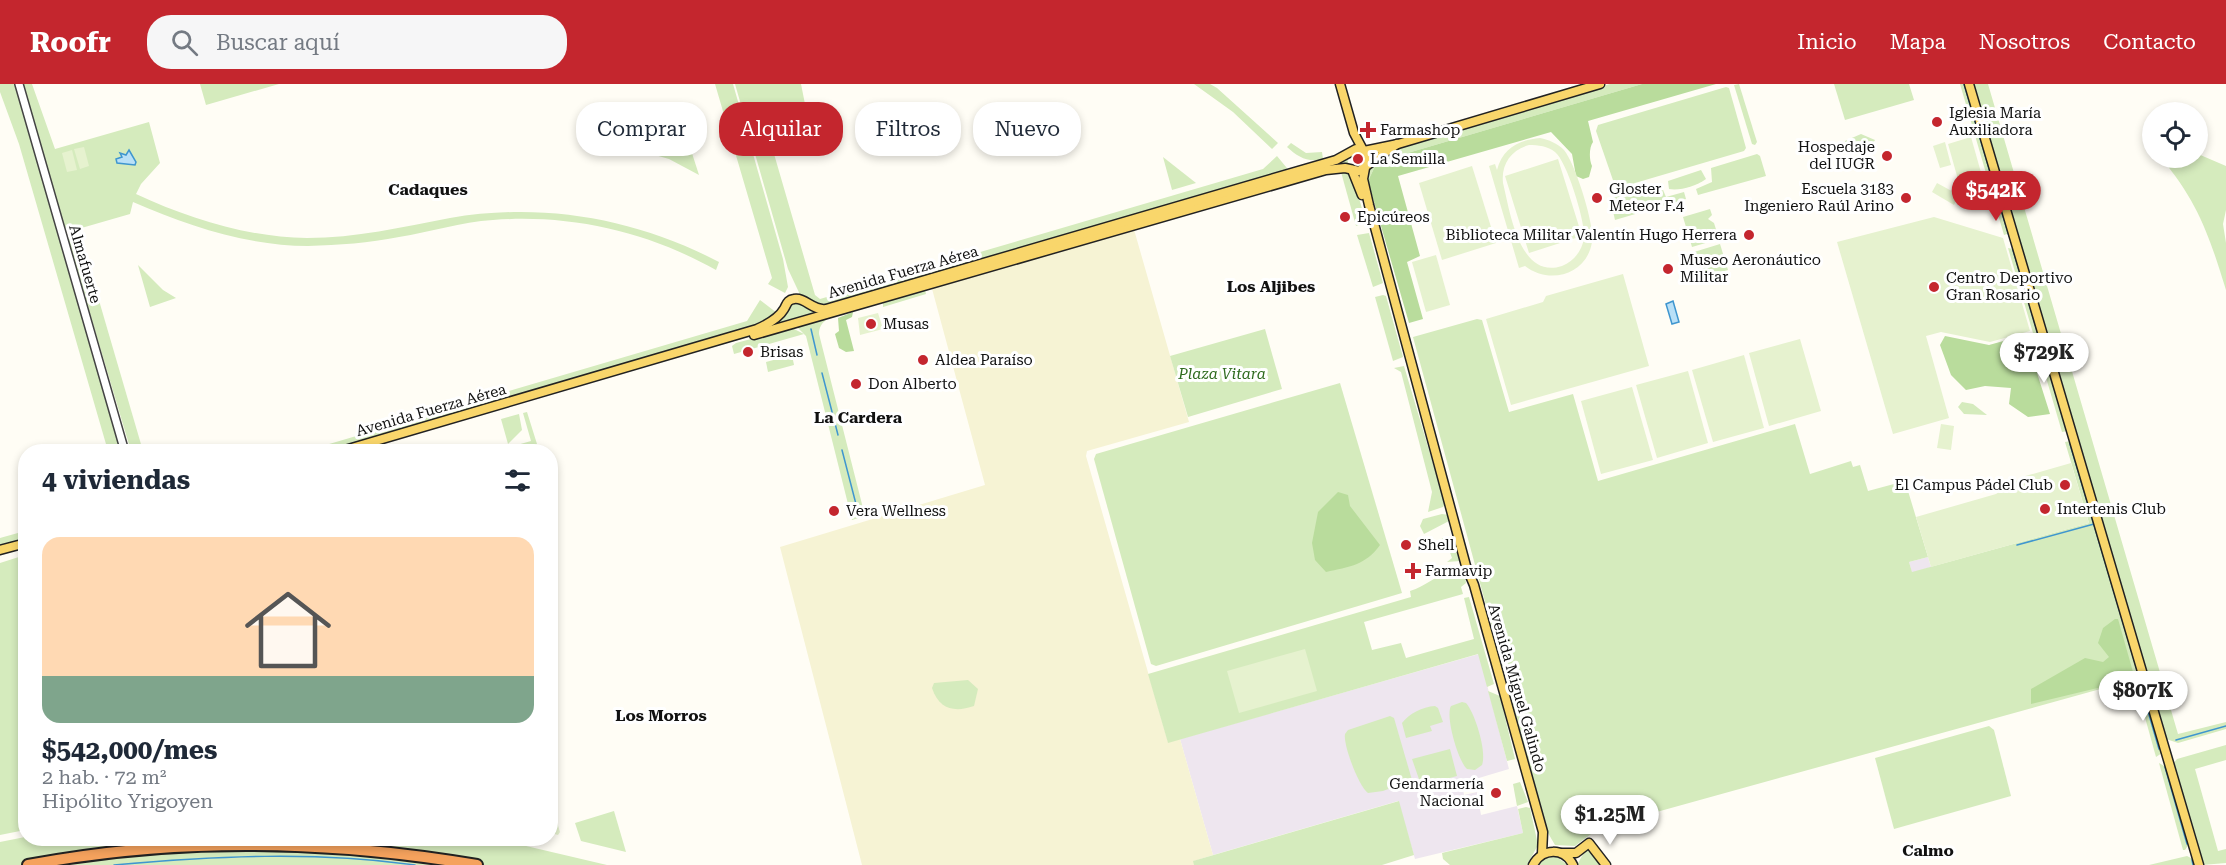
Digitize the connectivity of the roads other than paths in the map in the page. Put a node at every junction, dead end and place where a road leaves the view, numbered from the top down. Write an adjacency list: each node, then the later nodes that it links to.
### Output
1 (19, 84): 16 (street, Almafuerte)
2 (1340, 84): 5 (main road)
3 (1600, 84): 6 (main road, Avenida Fuerza Aérea)
4 (1969, 84): 33 (main road)
5 (1354, 133): 7 (main road); 8 (main road)
6 (1397, 144): 7 (main road, Avenida Fuerza Aérea); 9 (main road, Avenida Fuerza Aérea)
7 (1364, 151): 8 (main road, Avenida Fuerza Aérea); 9 (main road)
8 (1349, 153): 10 (main road); 12 (main road, Avenida Fuerza Aérea)
9 (1367, 166): 10 (main road, Avenida Fuerza Aérea); 11 (main road, Avenida Miguel Galindo)
10 (1352, 169): 11 (main road, Avenida Miguel Galindo); 12 (main road, Avenida Fuerza Aérea)
11 (1369, 205): 22 (main road, Avenida Miguel Galindo)
12 (1106, 230): 13 (main road, Avenida Fuerza Aérea); 15 (main road, Avenida Fuerza Aérea)
13 (805, 303): 14 (main road, Avenida Fuerza Aérea); 15 (main road)
14 (784, 311): 15 (main road); 17 (main road, Avenida Fuerza Aérea)
15 (799, 322): 18 (main road, Avenida Fuerza Aérea)
16 (123, 444)
17 (365, 444)
18 (383, 444)
19 (18, 546): 21 (main road)
20 (18, 549): 21 (main road)
21 (0, 552)
22 (1543, 832): 26 (main road, Avenida Miguel Galindo); 27 (main road, Avenida Miguel Galindo)
23 (1590, 843): 26 (main road); 31 (main road); 32 (main road)
24 (208, 846): 28 (highway)
25 (300, 846): 29 (highway)
26 (1561, 853): 27 (main road); 31 (main road, Avenida Miguel Galindo)
27 (1542, 854): 30 (main road)
28 (28, 865)
29 (477, 865)
30 (1533, 865)
31 (1575, 865)
32 (1606, 865)
33 (2199, 865)

